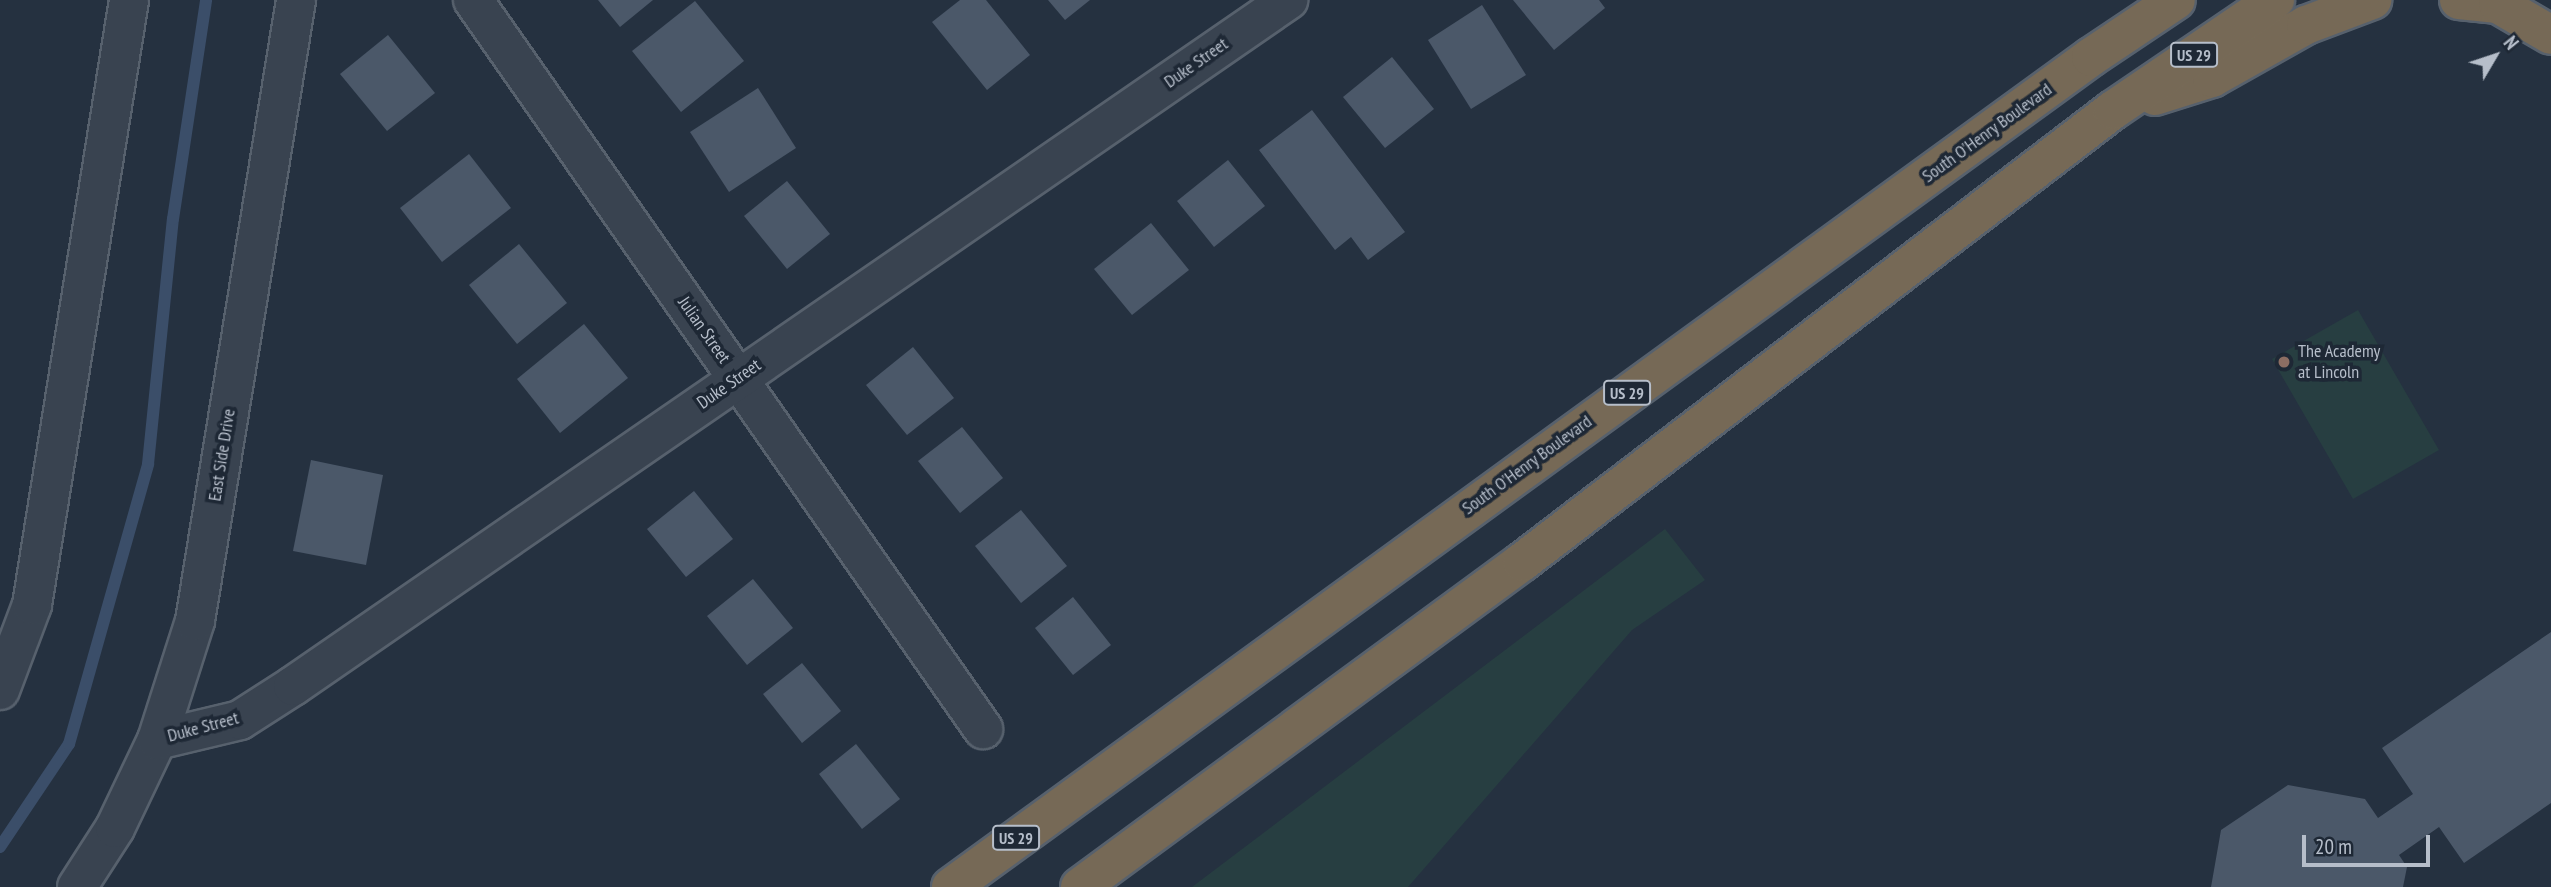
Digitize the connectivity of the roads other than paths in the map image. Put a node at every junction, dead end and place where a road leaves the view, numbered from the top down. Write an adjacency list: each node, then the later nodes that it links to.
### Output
1 (130, 0): 14 (street)
2 (296, 0): 16 (street, East Side Drive)
3 (473, 0): 13 (street, Julian Street)
4 (1288, 0): 13 (street, Duke Street)
5 (2132, 0): 11 (highway)
6 (2176, 0): 11 (highway, South O'Henry Boulevard / US 29)
7 (2275, 0): 12 (highway, US 29)
8 (2372, 0): 12 (highway)
9 (2459, 0): 10 (highway)
10 (2551, 35)
11 (2091, 57): 18 (highway, South O'Henry Boulevard / US 29)
12 (2113, 110): 19 (highway, US 29)
13 (737, 378): 15 (street, Julian Street); 16 (street, Duke Street)
14 (0, 690)
15 (983, 729)
16 (157, 740): 17 (street, East Side Drive)
17 (77, 887)
18 (951, 887)
19 (1080, 887)

